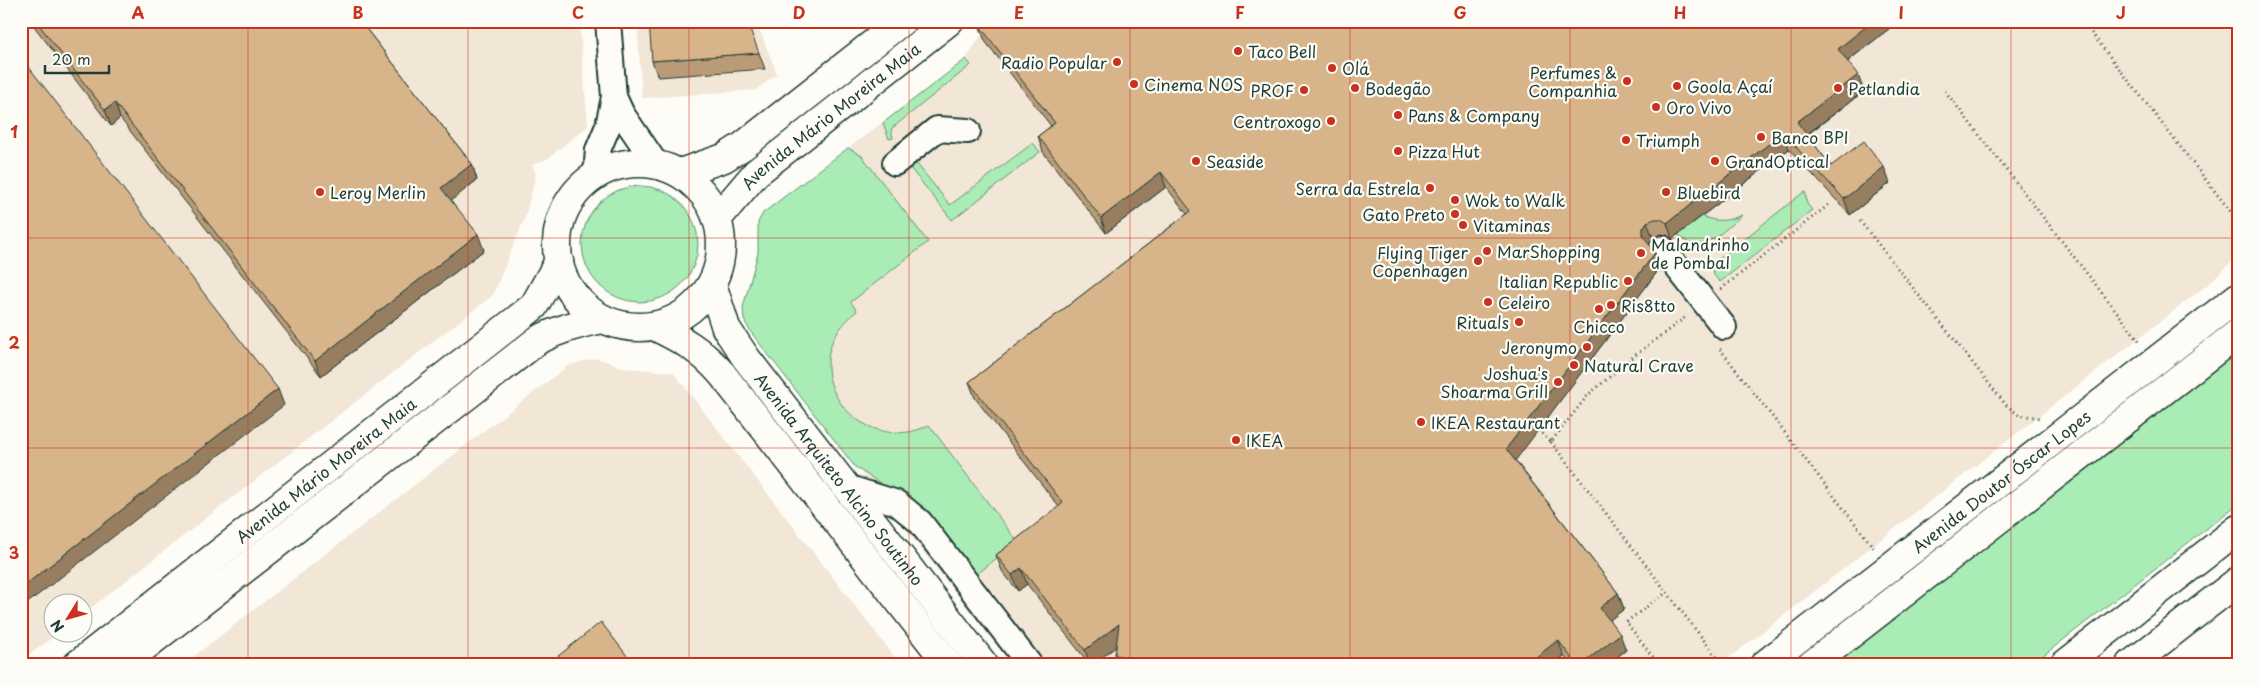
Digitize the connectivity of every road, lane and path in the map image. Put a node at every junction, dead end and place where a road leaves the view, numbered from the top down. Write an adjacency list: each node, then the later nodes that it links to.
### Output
1 (608, 21): 6 (street)
2 (902, 21): 9 (main road, Avenida Mário Moreira Maia)
3 (949, 21): 12 (main road, Avenida Mário Moreira Maia)
4 (2082, 21): 14 (path)
5 (1945, 91): 24 (path)
6 (614, 97): 9 (street); 10 (street)
7 (968, 131): 8 (street)
8 (895, 163)
9 (668, 168): 10 (main road); 12 (main road)
10 (596, 174): 16 (main road)
11 (1831, 203): 19 (path)
12 (718, 218): 17 (main road)
13 (1860, 220): 25 (path)
14 (2238, 221)
15 (1662, 248): 19 (street)
16 (559, 261): 20 (main road); 33 (main road, Avenida Mário Moreira Maia)
17 (712, 284): 21 (main road); 28 (main road, Avenida Arquiteto Alcino Soutinho)
18 (2238, 297): 40 (main road, Avenida Doutor Óscar Lopes)
19 (1705, 303): 23 (street); 27 (path)
20 (603, 319): 21 (main road); 34 (main road, Avenida Mário Moreira Maia)
21 (654, 326): 35 (main road, Avenida Arquiteto Alcino Soutinho)
22 (2238, 333): 41 (main road, Avenida Doutor Óscar Lopes)
23 (1721, 336): 30 (path)
24 (2144, 346)
25 (2040, 418)
26 (1538, 430): 27 (path)
27 (1551, 442): 32 (path)
28 (846, 487): 36 (main road, Avenida Arquiteto Alcino Soutinho); 37 (street)
29 (2238, 530): 42 (main road)
30 (1874, 548)
31 (2238, 581): 43 (main road)
32 (1667, 592): 38 (path); 39 (path)
33 (77, 665)
34 (121, 665)
35 (949, 665)
36 (984, 665)
37 (1030, 665)
38 (1659, 665)
39 (1724, 665)
40 (1764, 665)
41 (1811, 665)
42 (2064, 665)
43 (2130, 665)

